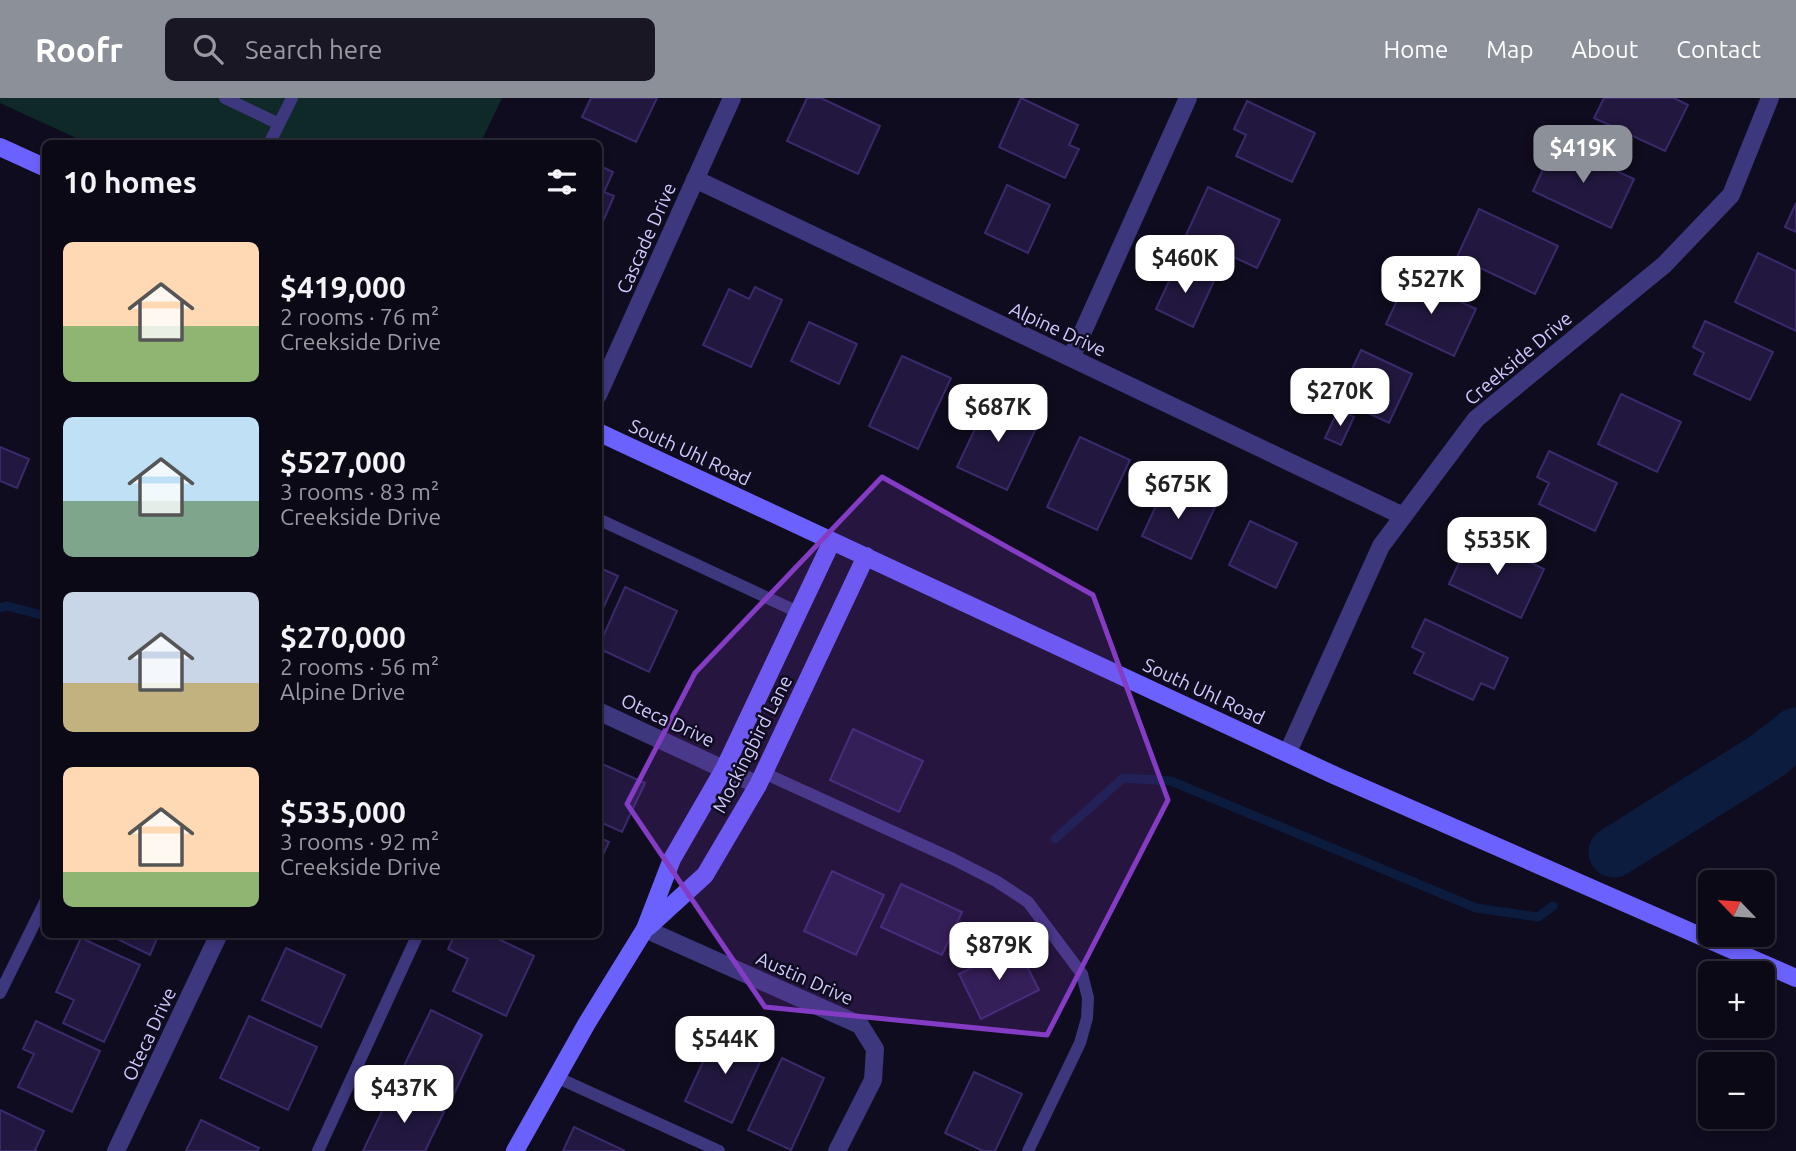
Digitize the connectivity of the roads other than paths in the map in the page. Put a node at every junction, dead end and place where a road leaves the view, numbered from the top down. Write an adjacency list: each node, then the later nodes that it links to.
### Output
1 (225, 98): 6 (lane)
2 (292, 98): 6 (lane)
3 (732, 98): 10 (street, Cascade Drive)
4 (1188, 98): 11 (street)
5 (1770, 98): 14 (street, Creekside Drive)
6 (279, 124): 7 (lane)
7 (271, 140)
8 (0, 147): 9 (main road)
9 (42, 166)
10 (695, 179): 11 (street, Alpine Drive); 12 (street, Cascade Drive)
11 (1071, 358): 14 (street, Alpine Drive)
12 (602, 386)
13 (602, 434): 16 (main road, South Uhl Road)
14 (1403, 516): 20 (street, Creekside Drive)
15 (602, 521): 18 (lane)
16 (832, 541): 17 (main road, South Uhl Road); 18 (main road, Mockingbird Lane)
17 (866, 556): 20 (main road, South Uhl Road); 22 (main road, Mockingbird Lane)
18 (798, 612): 21 (main road, Mockingbird Lane)
19 (602, 713): 21 (street, Oteca Drive)
20 (1288, 752): 27 (main road, South Uhl Road)
21 (724, 769): 22 (street, Oteca Drive); 24 (main road, Mockingbird Lane)
22 (761, 779): 24 (main road, Mockingbird Lane); 35 (lane)
23 (42, 908): 28 (lane)
24 (645, 929): 29 (main road, Mockingbird Lane); 34 (street, Austin Drive)
25 (217, 938): 30 (street, Oteca Drive)
26 (416, 938): 31 (lane)
27 (1796, 978)
28 (0, 993)
29 (556, 1077): 32 (main road, Mockingbird Lane); 33 (lane)
30 (116, 1151)
31 (318, 1151)
32 (515, 1151)
33 (719, 1151)
34 (837, 1151)
35 (1028, 1151)

